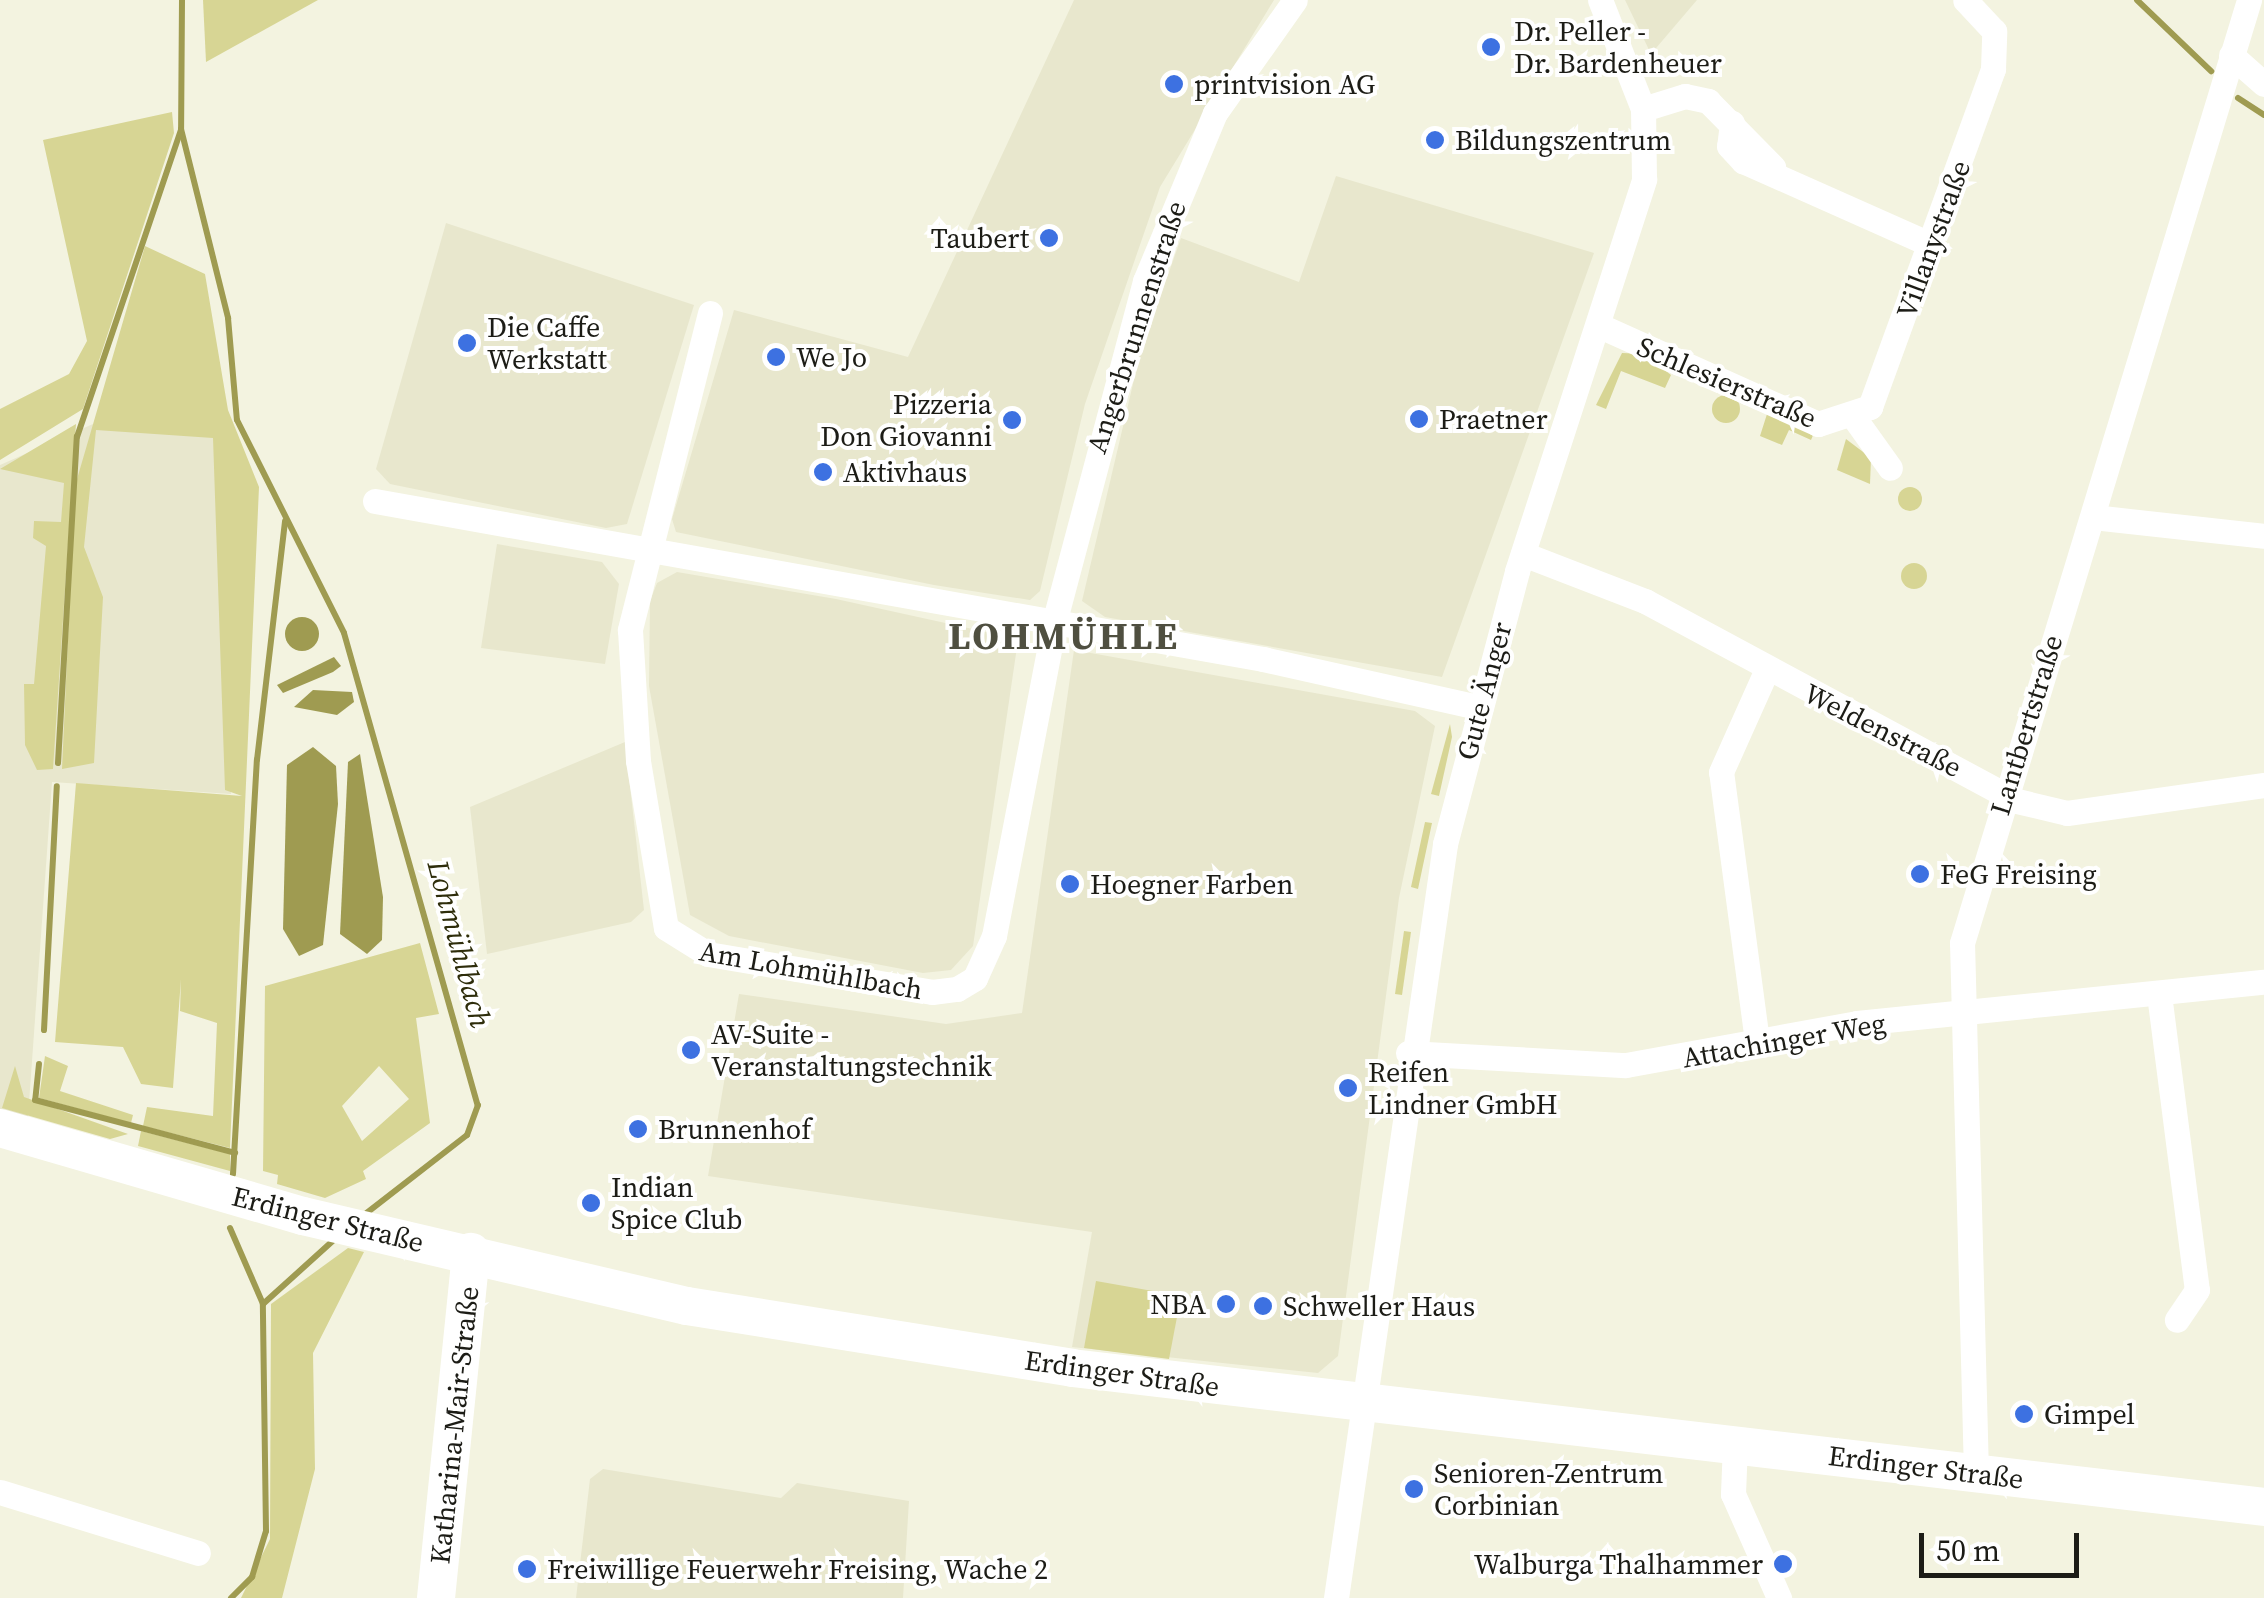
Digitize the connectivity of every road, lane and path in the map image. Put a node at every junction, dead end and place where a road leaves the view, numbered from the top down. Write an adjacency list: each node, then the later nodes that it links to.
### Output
1 (1295, 0): 18 (street, Angerbrunnenstraße)
2 (1600, 0): 7 (street, Gute Änger)
3 (1966, 0): 8 (street, Villanystraße)
4 (2248, 0): 5 (street, Lantbertstraße)
5 (2232, 55): 6 (street); 14 (street, Lantbertstraße)
6 (2264, 84)
7 (1642, 109): 8 (street); 10 (street, Gute Änger)
8 (1932, 245): 11 (street, Villanystraße)
9 (710, 313): 16 (street, Am Lohmühlbach)
10 (1600, 326): 11 (street, Schlesierstraße); 17 (street, Gute Änger)
11 (1855, 418): 12 (street, Schlesierstraße)
12 (1890, 468)
13 (374, 500): 16 (street)
14 (2093, 517): 15 (street); 22 (street, Lantbertstraße)
15 (2264, 536)
16 (644, 553): 18 (street); 18 (street, Am Lohmühlbach)
17 (1522, 554): 19 (street, Weldenstraße); 20 (street, Gute Änger)
18 (1054, 623): 20 (street)
19 (1767, 669): 22 (street, Weldenstraße); 26 (street)
20 (1478, 707): 27 (street, Gute Änger)
21 (2264, 785): 22 (street, Weldenstraße)
22 (2004, 794): 25 (street, Lantbertstraße)
23 (2264, 982): 24 (street, Attachinger Weg)
24 (2160, 994): 25 (street, Attachinger Weg); 30 (street)
25 (1958, 1015): 26 (street, Attachinger Weg); 33 (street, Lantbertstraße)
26 (1756, 1041): 27 (street, Attachinger Weg)
27 (1408, 1053): 31 (street, Gute Änger)
28 (0, 1128): 29 (street, Erdinger Straße)
29 (471, 1252): 31 (street, Erdinger Straße); 37 (street, Katharina-Mair-Straße)
30 (2177, 1320)
31 (1358, 1404): 32 (street, Erdinger Straße); 38 (street, Gute Änger)
32 (1735, 1444): 33 (street, Erdinger Straße); 39 (street)
33 (1976, 1473): 35 (street, Erdinger Straße)
34 (0, 1492): 36 (street)
35 (2264, 1507)
36 (198, 1553)
37 (436, 1598)
38 (1336, 1598)
39 (1779, 1598)

